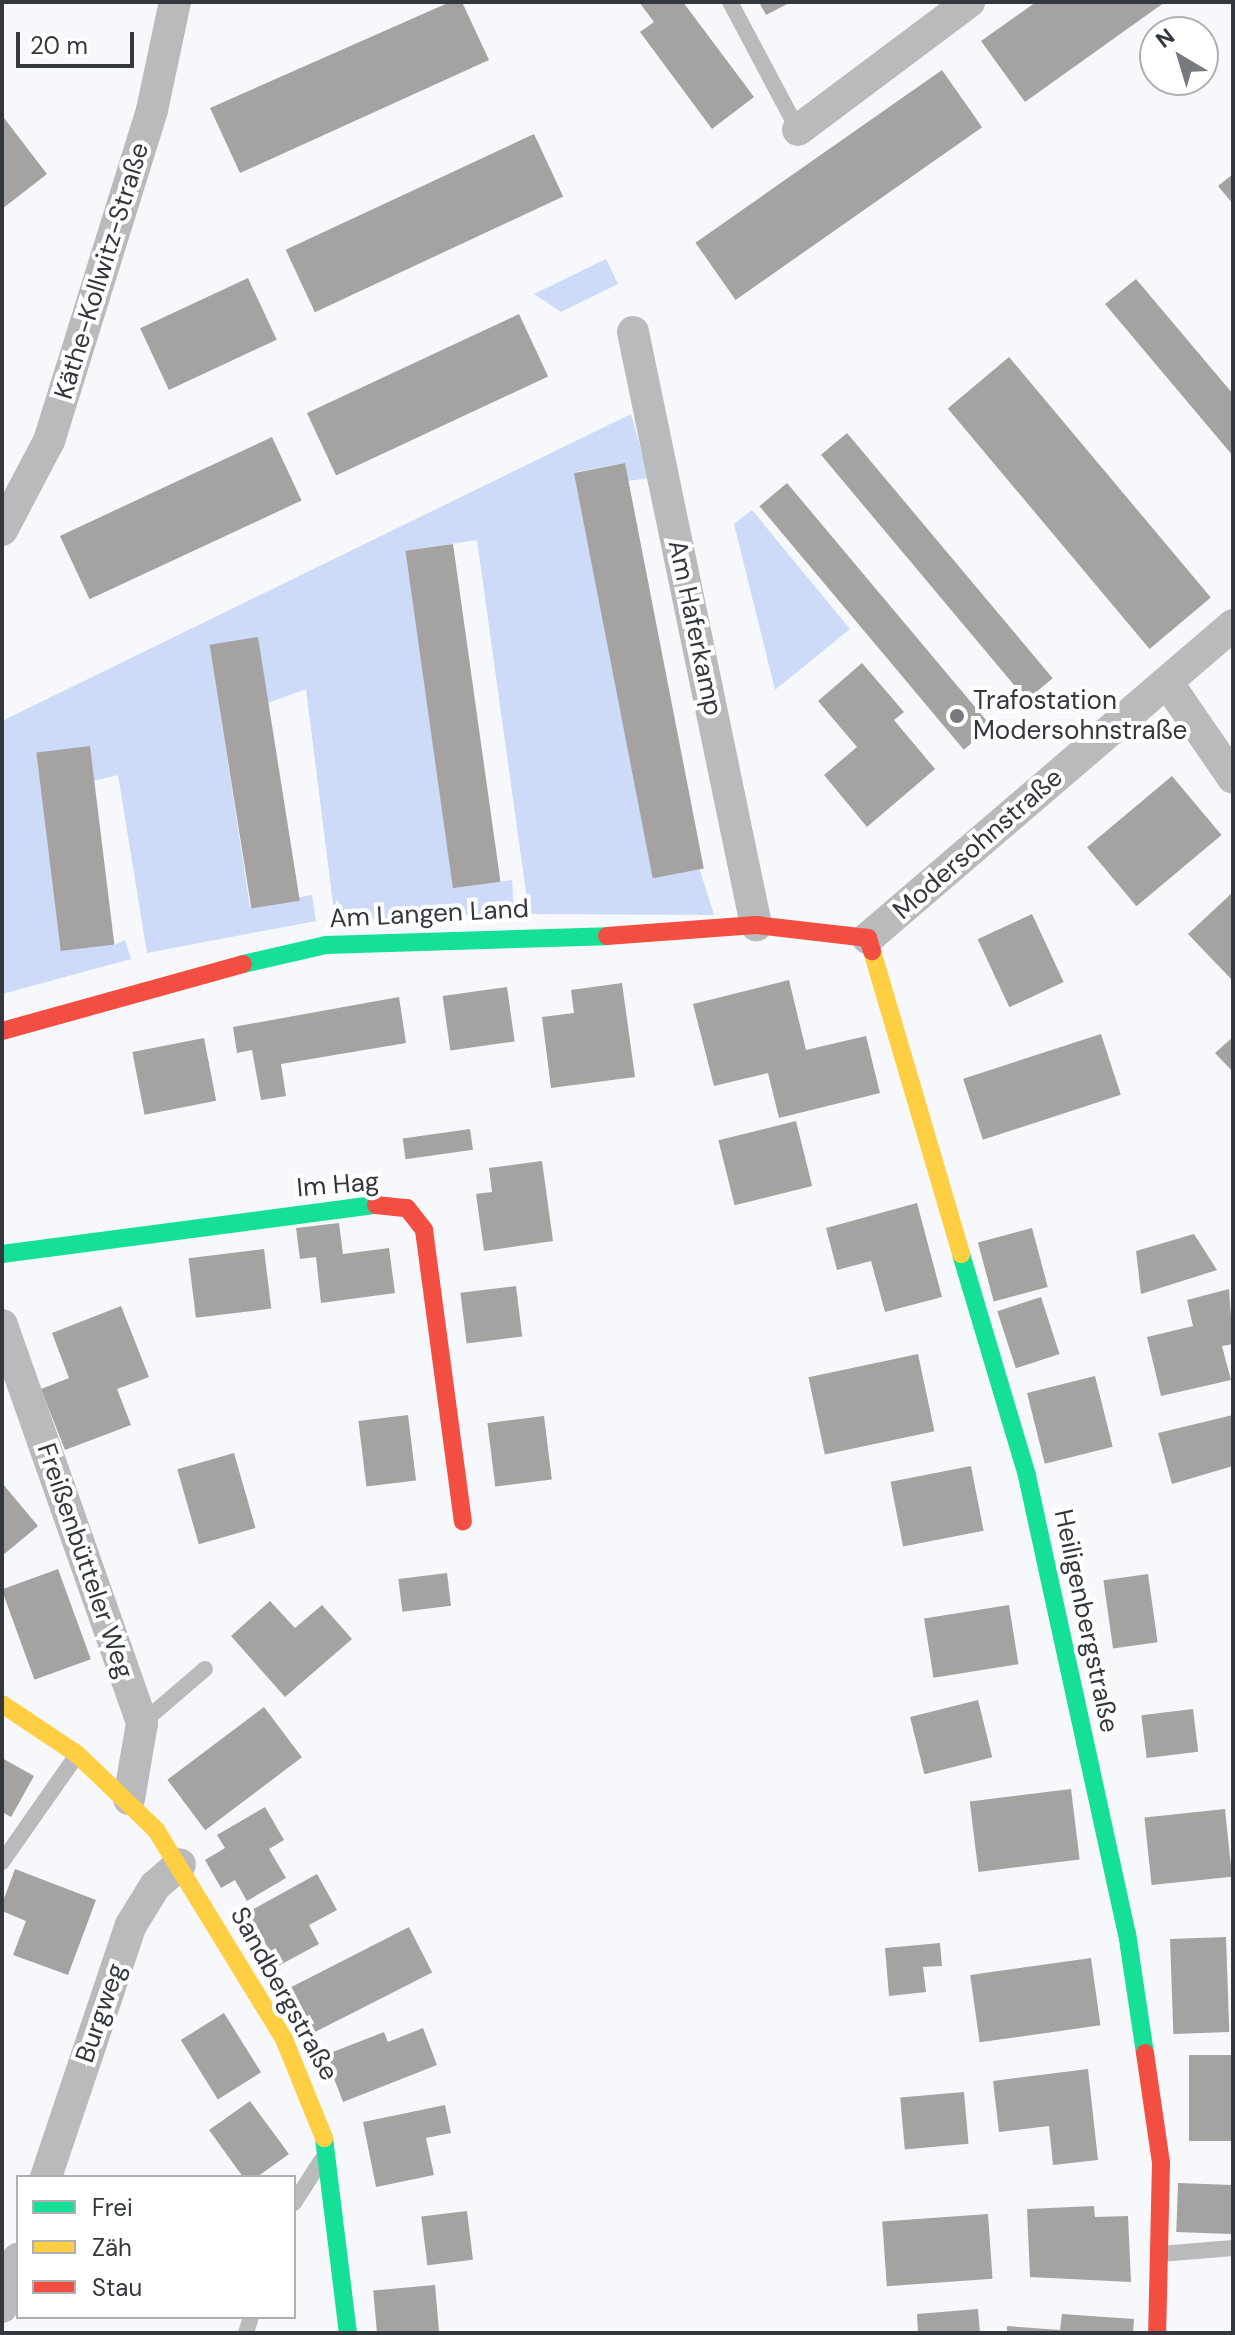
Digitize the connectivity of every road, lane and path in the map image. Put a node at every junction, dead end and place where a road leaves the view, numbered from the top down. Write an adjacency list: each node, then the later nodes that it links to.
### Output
1 (175, 2): 6 (street, Käthe-Kollwitz-Straße)
2 (730, 2): 4 (lane)
3 (969, 2): 4 (street)
4 (798, 130)
5 (633, 332): 10 (street, Am Haferkamp)
6 (2, 530)
7 (1233, 625): 8 (street, Modersohnstraße)
8 (1167, 682): 9 (street); 11 (street, Modersohnstraße)
9 (1233, 778)
10 (756, 925): 11 (street, Am Langen Land); 12 (street, Am Langen Land)
11 (868, 938): 27 (street, Heiligenbergstraße)
12 (2, 1031)
13 (2, 1254): 15 (street, Im Hag)
14 (2, 1325): 18 (street, Freißenbütteler Weg)
15 (463, 1521)
16 (205, 1669): 18 (lane)
17 (2, 1704): 19 (street, Sandbergstraße)
18 (142, 1723): 20 (street, Freißenbütteler Weg)
19 (77, 1754): 20 (street, Sandbergstraße); 21 (lane)
20 (129, 1799): 22 (street, Sandbergstraße)
21 (2, 1862)
22 (180, 1864): 23 (street, Sandbergstraße); 24 (street, Burgweg)
23 (328, 2154): 25 (lane); 30 (street, Sandbergstraße)
24 (47, 2175)
25 (296, 2200)
26 (1233, 2248): 27 (lane)
27 (1160, 2254): 31 (street, Heiligenbergstraße)
28 (16, 2265): 29 (street)
29 (2, 2307)
30 (348, 2333)
31 (1157, 2333)

